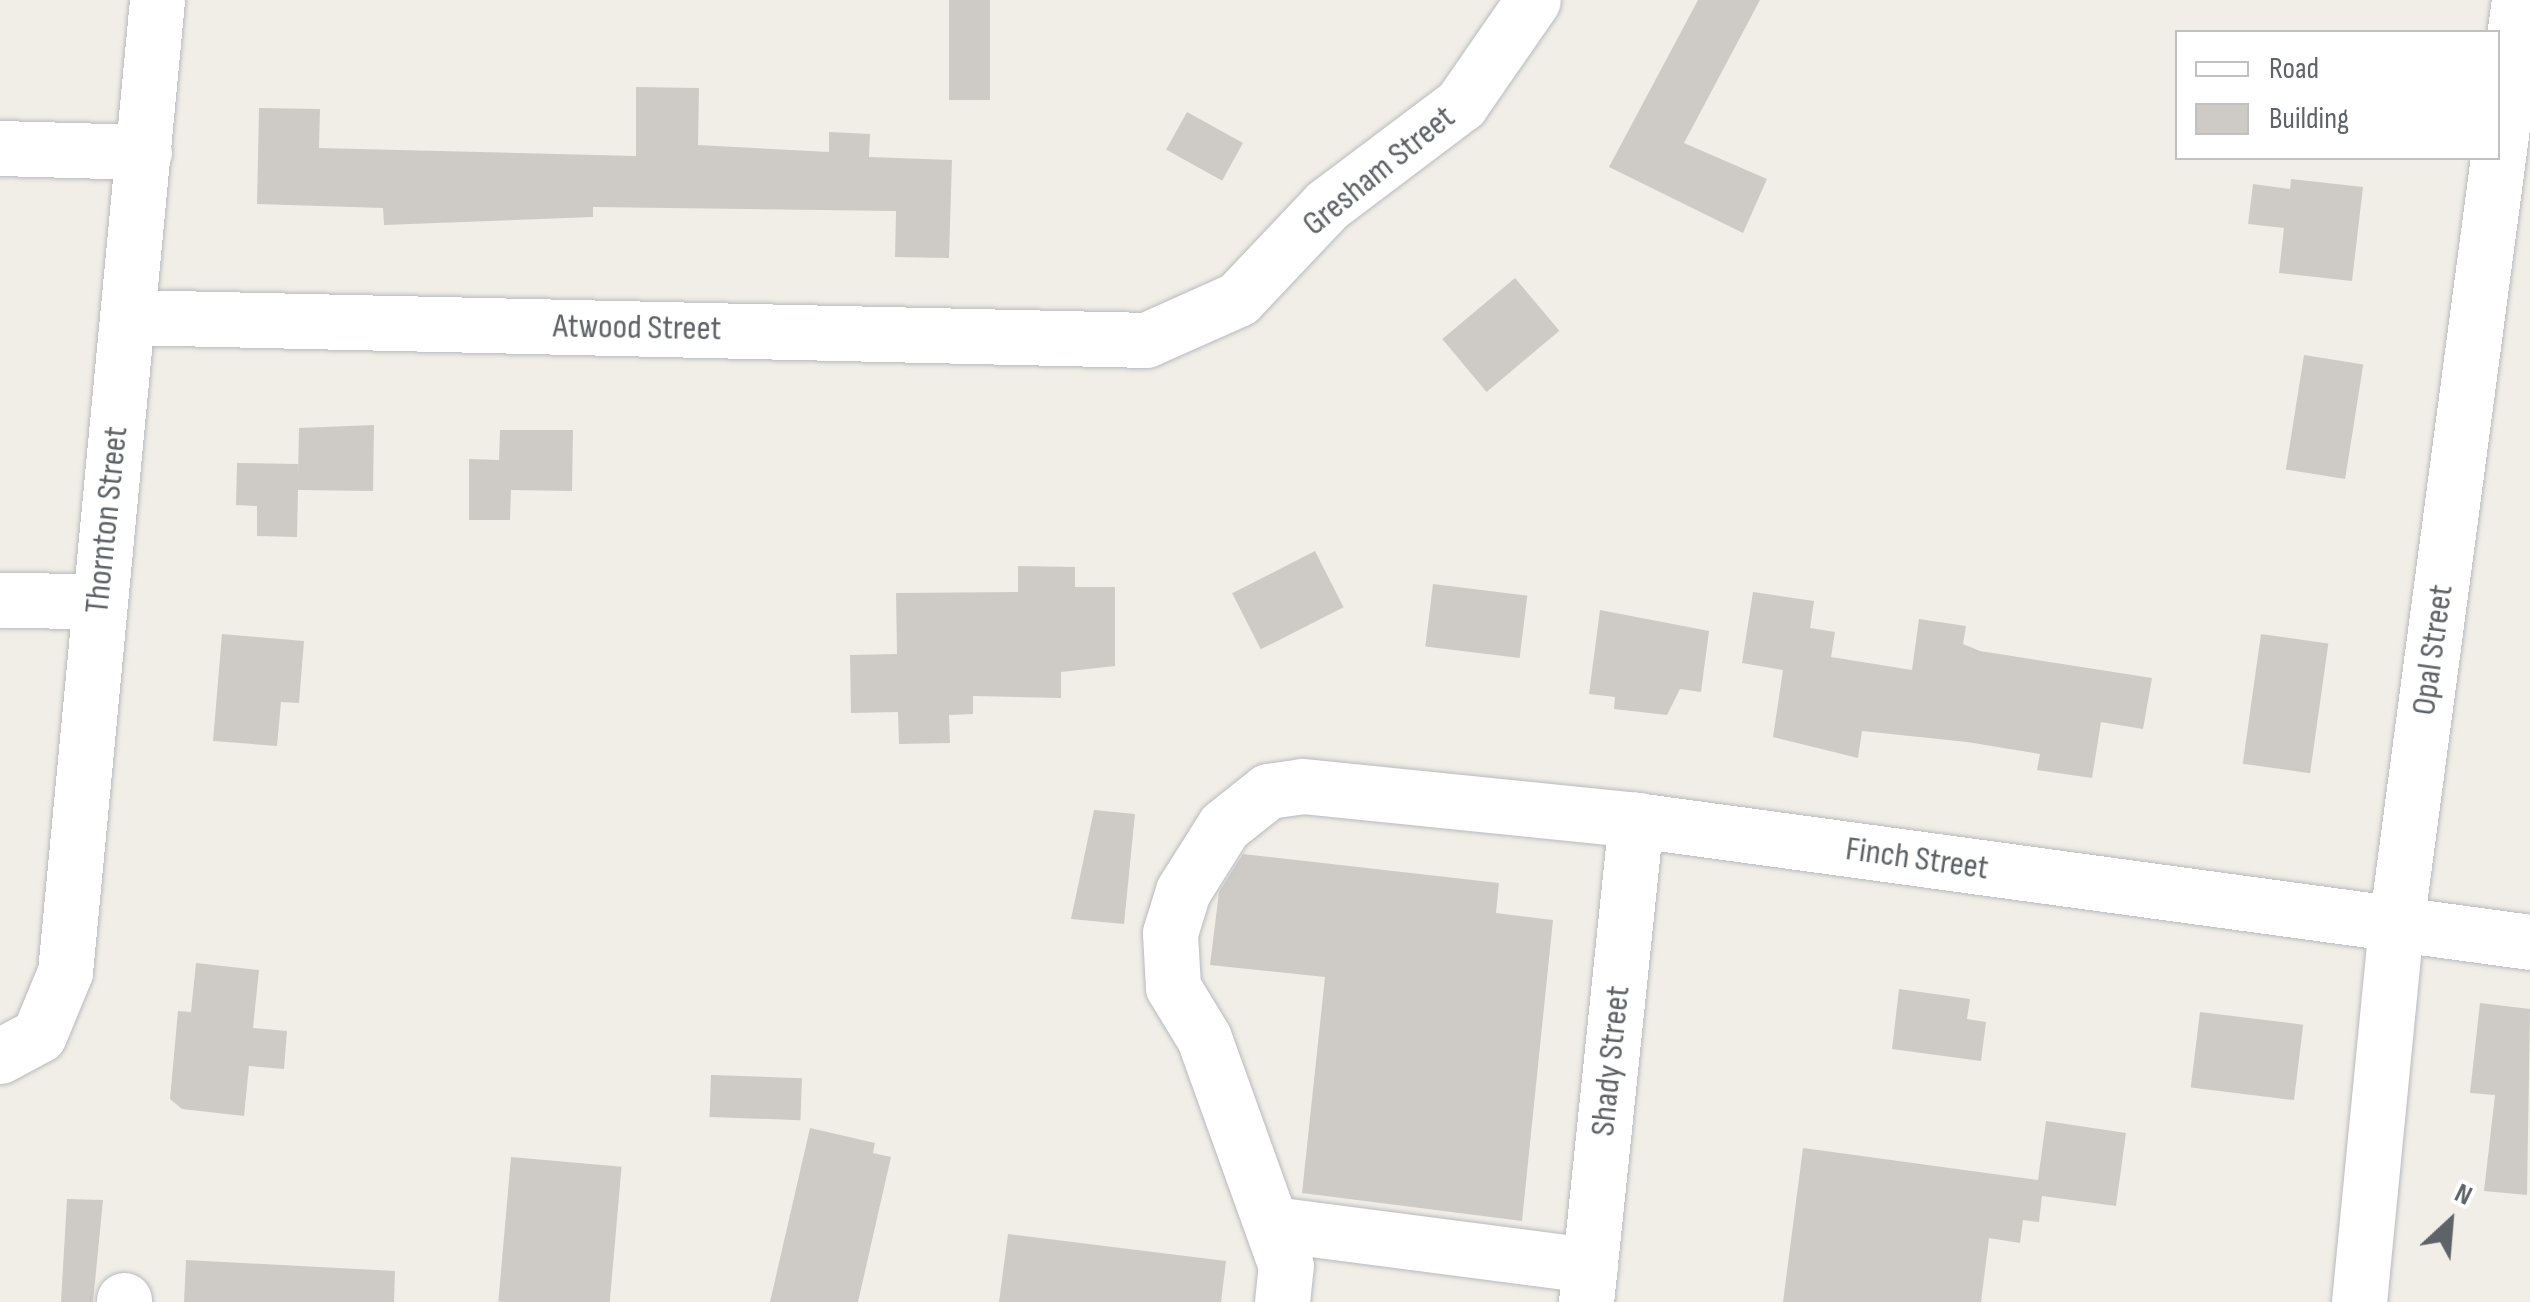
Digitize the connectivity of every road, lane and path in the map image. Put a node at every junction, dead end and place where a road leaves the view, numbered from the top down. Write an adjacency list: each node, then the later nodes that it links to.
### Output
1 (157, 0): 6 (street, Thornton Street)
2 (1533, 0): 9 (street, Gresham Street)
3 (2520, 0): 5 (street, Opal Street)
4 (0, 148): 6 (street)
5 (2500, 149)
6 (144, 152): 8 (street, Thornton Street)
7 (2499, 160): 13 (street, Opal Street)
8 (128, 317): 9 (street, Atwood Street); 11 (street, Thornton Street)
9 (1146, 340)
10 (0, 600): 11 (street)
11 (98, 602): 15 (street, Thornton Street)
12 (1636, 820): 13 (street, Finch Street); 16 (street, Finch Street); 17 (street, Shady Street)
13 (2396, 925): 14 (street, Finch Street); 19 (street, Opal Street)
14 (2530, 942)
15 (19, 1045)
16 (1273, 1224): 17 (street); 18 (street)
17 (1589, 1283)
18 (1282, 1302)
19 (2359, 1302)

